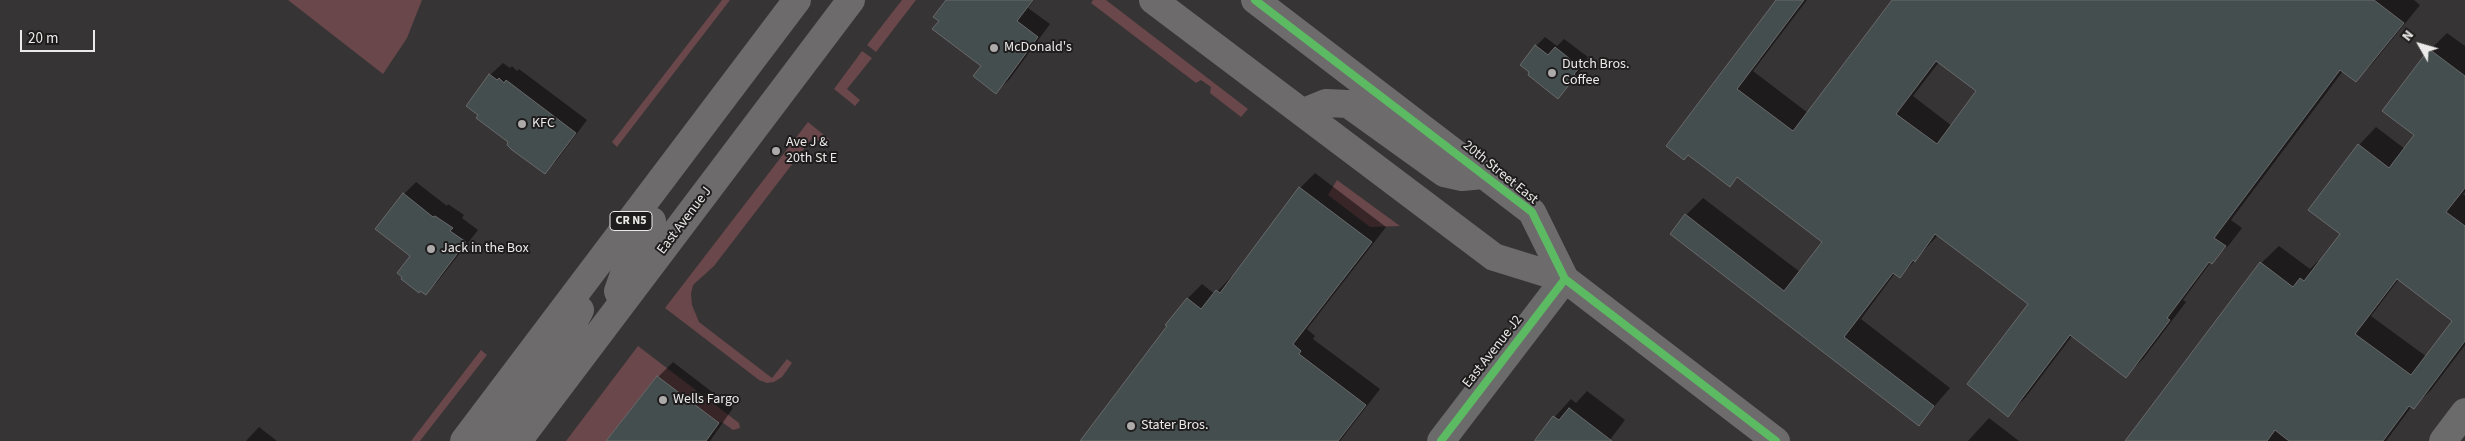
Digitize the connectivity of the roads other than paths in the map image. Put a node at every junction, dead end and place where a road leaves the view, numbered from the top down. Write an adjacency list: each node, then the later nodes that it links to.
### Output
1 (797, 0): 5 (main road, CR N5)
2 (851, 0): 10 (main road, East Avenue J / CR N5)
3 (1153, 0): 6 (main road, 20th Street East)
4 (1255, 0): 7 (main road, 20th Street East)
5 (741, 72): 9 (main road, CR N5); 10 (main road)
6 (1304, 112): 7 (main road); 8 (main road, 20th Street East)
7 (1483, 175): 8 (main road, 20th Street East)
8 (1565, 279): 15 (street, East Avenue J2); 16 (main road, 20th Street East)
9 (580, 289): 12 (main road, CR N5); 13 (main road)
10 (623, 303): 14 (main road, East Avenue J / CR N5)
11 (2465, 412): 17 (street)
12 (464, 441)
13 (491, 441)
14 (518, 441)
15 (1441, 441)
16 (1776, 441)
17 (2443, 441)

